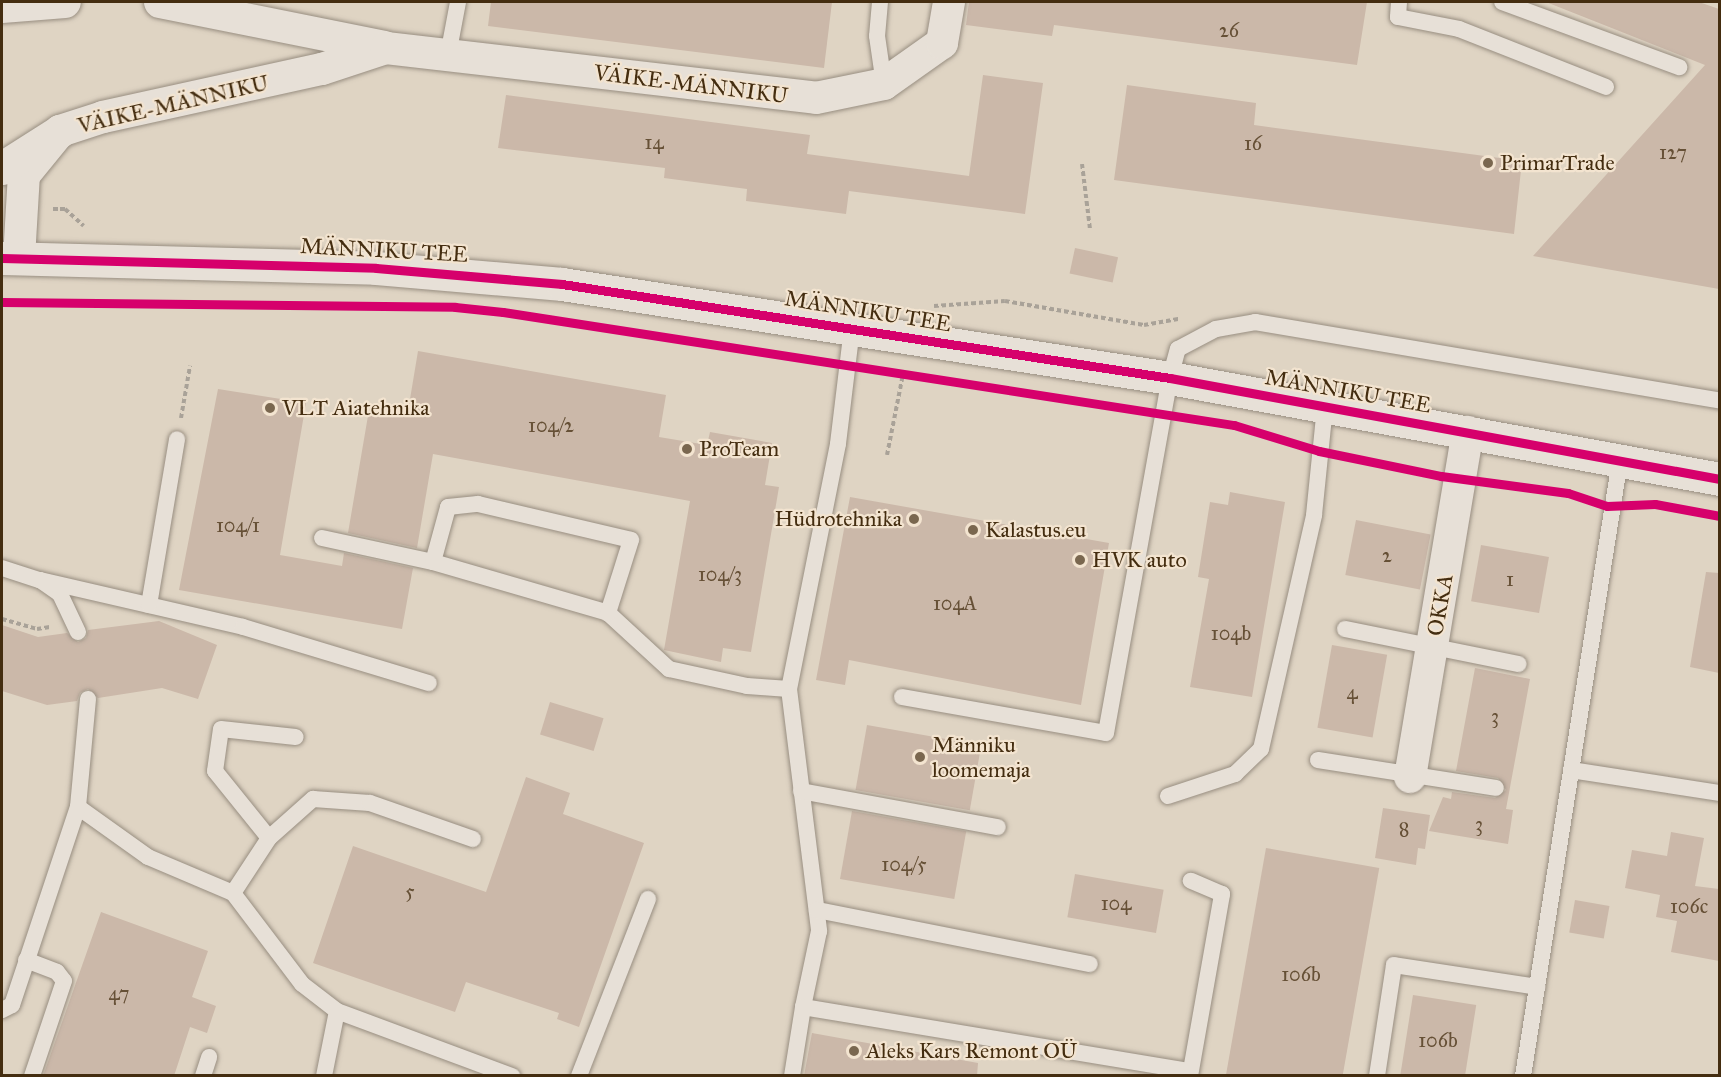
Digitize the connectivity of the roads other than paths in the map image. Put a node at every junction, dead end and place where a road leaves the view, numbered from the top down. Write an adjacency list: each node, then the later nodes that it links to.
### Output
1 (65, 2): 8 (street)
2 (160, 2): 9 (street, VÄIKE-MÄNNIKU)
3 (458, 2): 10 (lane)
4 (880, 2): 12 (lane)
5 (949, 2): 12 (street, VÄIKE-MÄNNIKU)
6 (1399, 2): 13 (lane)
7 (1502, 2): 11 (lane)
8 (2, 7)
9 (386, 48): 10 (street, VÄIKE-MÄNNIKU); 14 (street, VÄIKE-MÄNNIKU)
10 (448, 55): 12 (street, VÄIKE-MÄNNIKU)
11 (1679, 67)
12 (884, 84)
13 (1606, 87)
14 (60, 131): 15 (street); 16 (street, VÄIKE-MÄNNIKU)
15 (2, 168)
16 (10, 258): 17 (street, MÄNNIKU TEE)
17 (852, 328): 18 (street, MÄNNIKU TEE); 36 (lane)
18 (1170, 378): 19 (lane); 20 (street, MÄNNIKU TEE); 37 (lane)
19 (1719, 401)
20 (1325, 406): 21 (street, MÄNNIKU TEE); 46 (lane)
21 (1468, 432): 23 (street, MÄNNIKU TEE); 33 (street, OKKA)
22 (177, 440): 29 (lane)
23 (1620, 460): 24 (street, MÄNNIKU TEE); 41 (lane)
24 (1719, 479)
25 (322, 538): 26 (lane)
26 (433, 562): 30 (lane); 30 (lane)
27 (2, 568): 28 (lane)
28 (40, 580): 29 (lane); 31 (lane)
29 (149, 605): 35 (lane)
30 (608, 613): 36 (lane)
31 (77, 627)
32 (1345, 629): 33 (lane)
33 (1433, 646): 34 (lane); 42 (street, OKKA)
34 (1518, 663)
35 (429, 683)
36 (789, 689): 44 (lane)
37 (902, 697)
38 (88, 699): 47 (lane)
39 (296, 737): 49 (lane)
40 (1318, 760): 42 (lane)
41 (1571, 770): 45 (lane); 57 (lane)
42 (1410, 777): 43 (lane)
43 (1496, 788)
44 (801, 791): 48 (lane); 54 (lane)
45 (1719, 793)
46 (1168, 796)
47 (78, 807): 52 (lane); 55 (lane)
48 (998, 827)
49 (269, 838): 50 (lane); 52 (lane)
50 (473, 839)
51 (1191, 880): 62 (lane)
52 (233, 893): 60 (lane)
53 (648, 899): 67 (lane)
54 (818, 910): 56 (lane); 58 (lane)
55 (26, 960): 59 (lane); 63 (lane)
56 (1090, 964)
57 (1537, 987): 69 (lane); 70 (lane)
58 (803, 1007): 62 (lane); 68 (lane)
59 (2, 1010)
60 (338, 1011): 65 (lane); 66 (lane)
61 (209, 1057): 64 (lane)
62 (1190, 1073)
63 (32, 1076)
64 (203, 1076)
65 (324, 1076)
66 (512, 1076)
67 (579, 1076)
68 (792, 1076)
69 (1377, 1076)
70 (1523, 1076)

